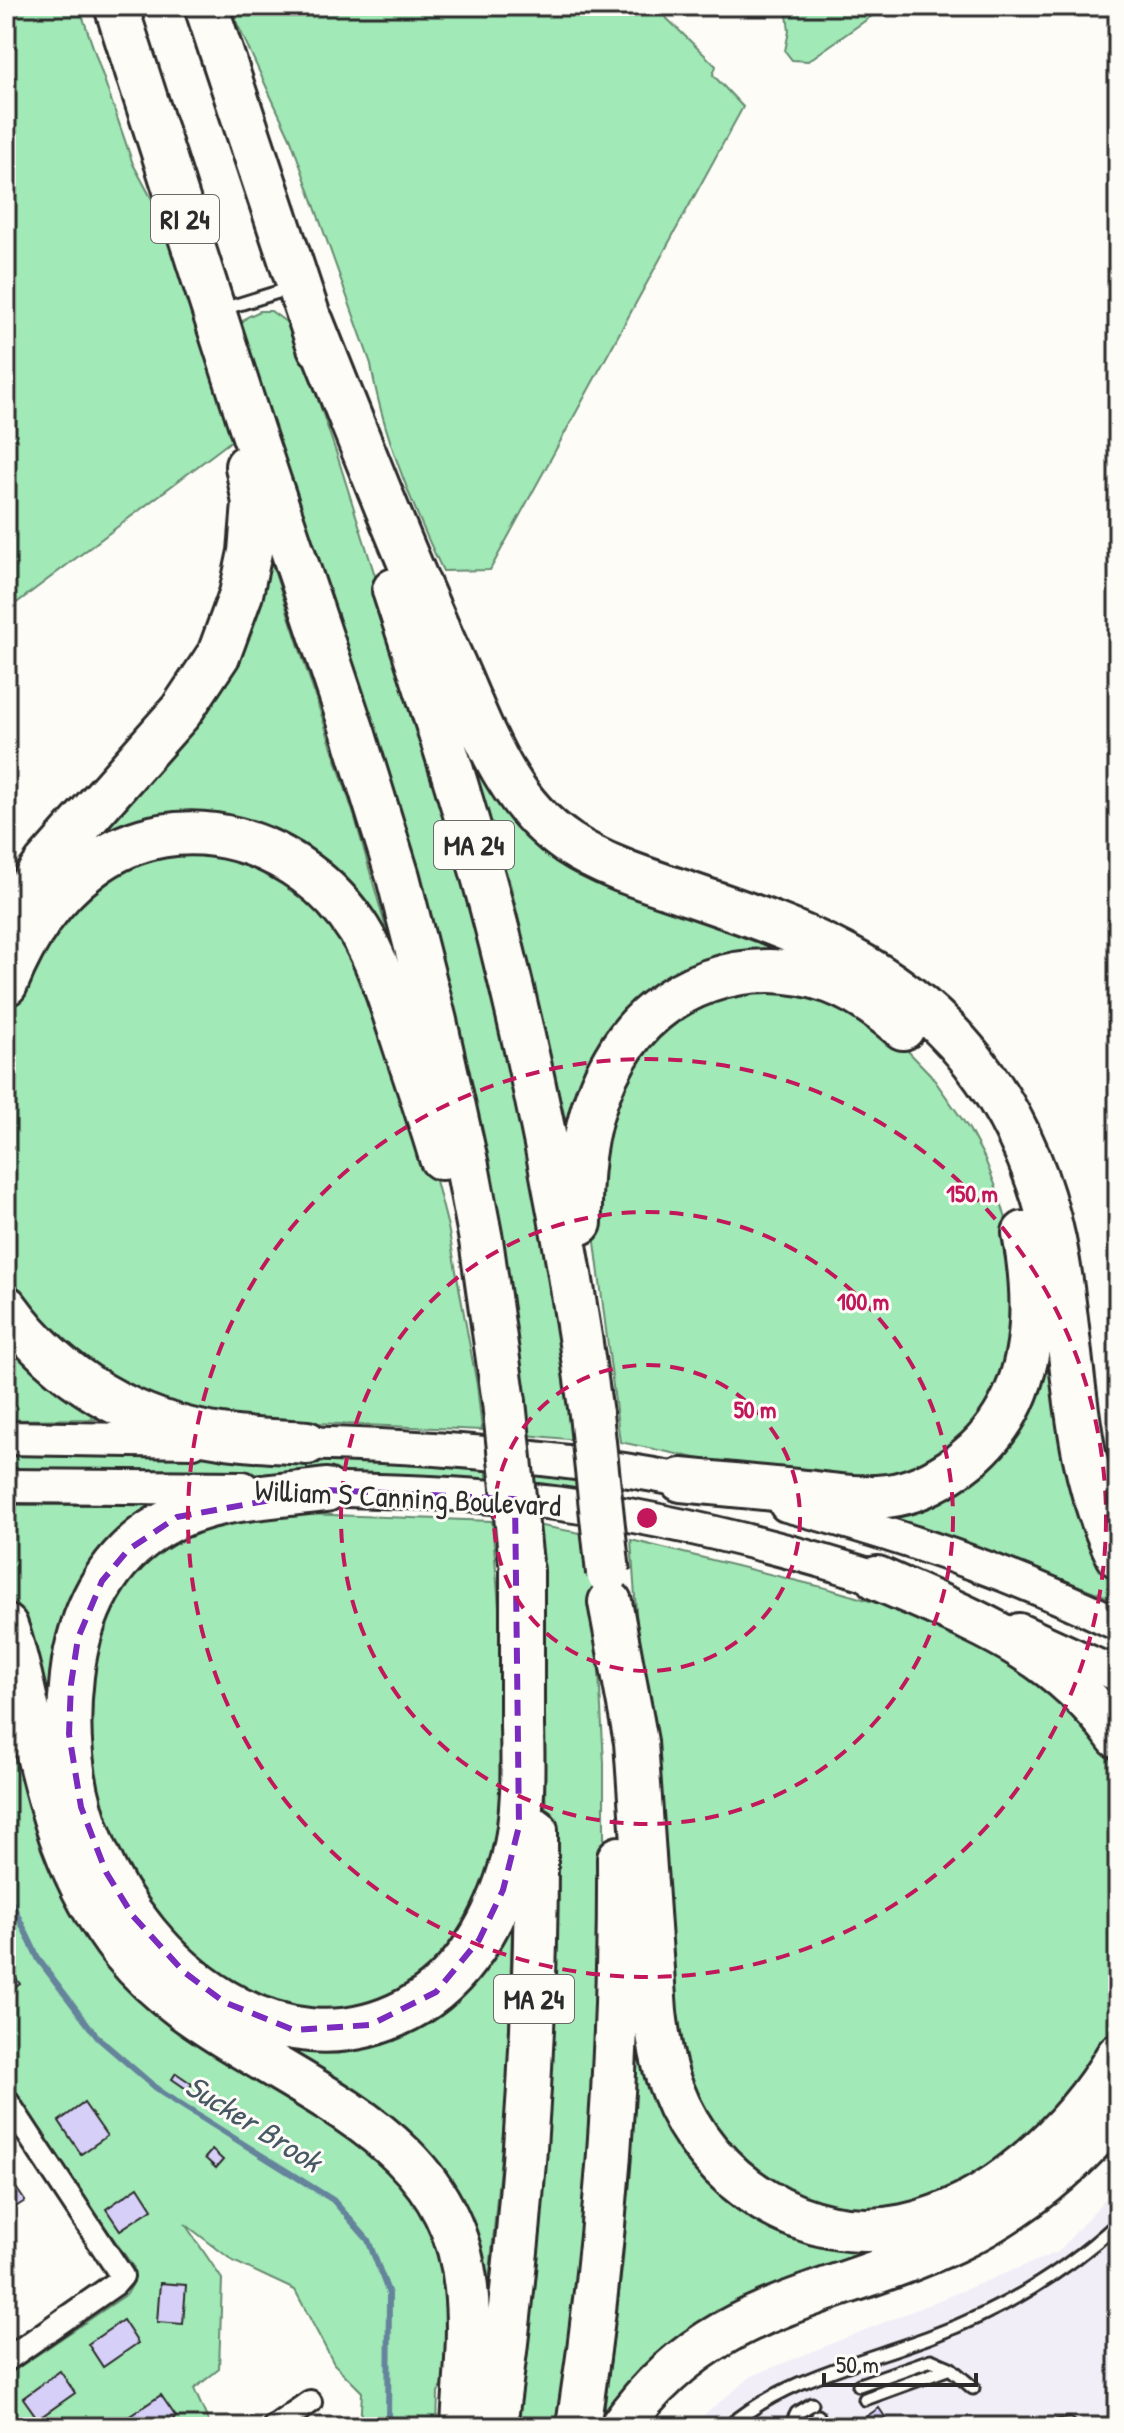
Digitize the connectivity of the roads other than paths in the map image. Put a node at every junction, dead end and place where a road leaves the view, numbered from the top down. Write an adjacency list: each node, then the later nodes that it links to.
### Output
1 (116, 6): 4 (highway, RI 24)
2 (206, 6): 3 (highway)
3 (306, 303): 4 (lane); 10 (highway, MA 24); 16 (highway)
4 (215, 312): 5 (highway, RI 24)
5 (253, 433): 6 (highway); 9 (highway, MA 24)
6 (6, 919)
7 (6, 984): 9 (highway)
8 (6, 1307): 12 (highway)
9 (503, 1394): 17 (highway, MA 24, bridge)
10 (589, 1397): 13 (highway); 19 (highway, MA 24, bridge)
11 (6, 1438): 12 (main road, William S Canning Boulevard)
12 (307, 1443): 13 (main road, William S Canning Boulevard)
13 (681, 1480): 20 (main road, William S Canning Boulevard)
14 (6, 1486): 15 (main road, William S Canning Boulevard)
15 (326, 1490): 17 (highway); 18 (main road, William S Canning Boulevard)
16 (1118, 1556)
17 (522, 1566): 37 (highway, MA 24)
18 (877, 1578): 22 (main road, William S Canning Boulevard); 23 (highway)
19 (609, 1588): 24 (highway); 38 (highway, MA 24)
20 (1118, 1624)
21 (6, 1626): 36 (highway)
22 (1118, 1675)
23 (1118, 1737)
24 (1118, 2055)
25 (8, 2105): 28 (street)
26 (1118, 2110): 39 (highway)
27 (1118, 2223): 40 (lane)
28 (6, 2360)
29 (950, 2368): 30 (lane); 31 (lane); 32 (lane)
30 (859, 2385)
31 (973, 2388)
32 (865, 2399)
33 (310, 2402): 35 (street)
34 (812, 2404): 41 (lane)
35 (274, 2427)
36 (463, 2427)
37 (495, 2427)
38 (578, 2427)
39 (621, 2427)
40 (728, 2427)
41 (790, 2427)

